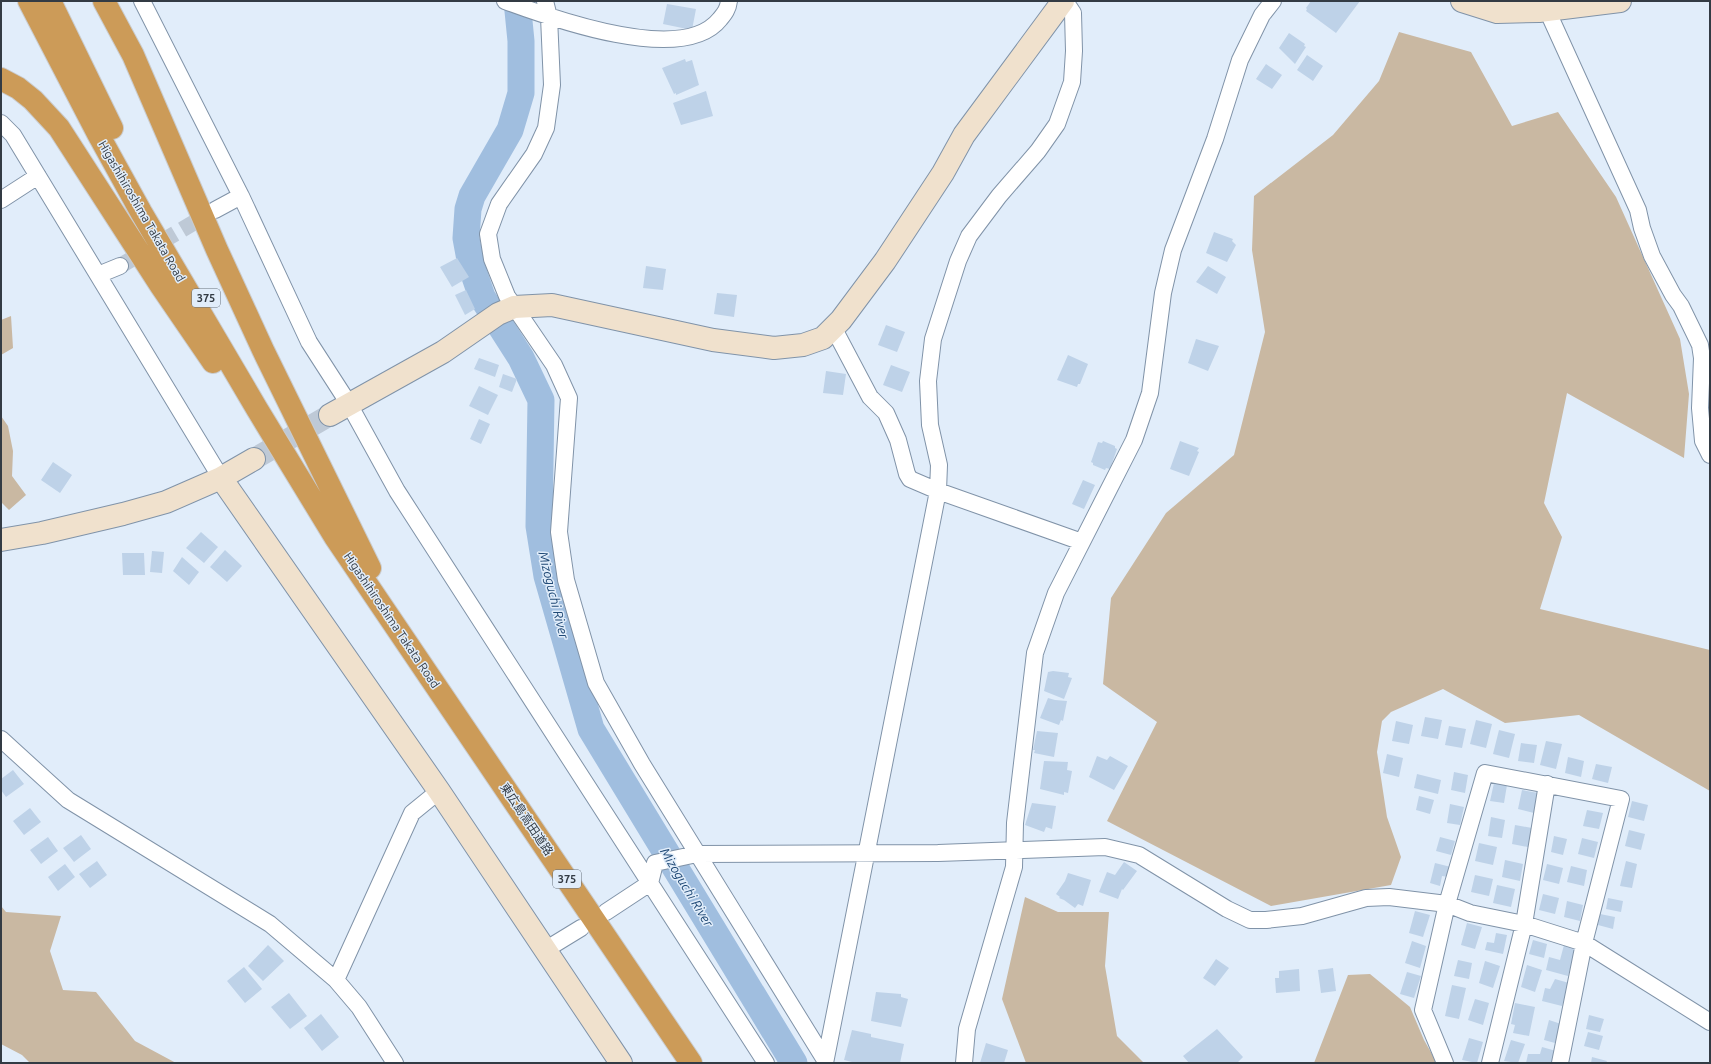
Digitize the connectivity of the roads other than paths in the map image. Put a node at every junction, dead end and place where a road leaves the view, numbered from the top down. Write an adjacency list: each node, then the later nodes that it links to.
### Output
1 (29, 1): 30 (highway, Higashihiroshima Takata Road / 375)
2 (50, 1): 33 (highway, Higashihiroshima Takata Road / 375)
3 (104, 1): 33 (highway)
4 (142, 1): 17 (street)
5 (505, 1): 13 (street)
6 (545, 1): 13 (street)
7 (729, 1): 13 (street)
8 (1064, 1): 23 (street); 29 (street)
9 (1273, 1): 32 (street)
10 (1462, 1): 12 (street)
11 (1620, 1): 12 (street)
12 (1547, 10): 26 (street)
13 (549, 17): 22 (street)
14 (1, 80): 30 (highway)
15 (1, 123): 16 (street)
16 (38, 176): 18 (street); 21 (street)
17 (241, 196): 19 (street); 24 (street)
18 (1, 200)
19 (215, 210)
20 (120, 266): 21 (street)
21 (98, 275): 28 (street)
22 (514, 306): 23 (street); 24 (street); 40 (street)
23 (833, 327): 29 (street)
24 (349, 404): 25 (street); 41 (street)
25 (330, 415)
26 (1710, 455)
27 (254, 459): 28 (street)
28 (221, 478): 31 (street); 37 (street)
29 (938, 491): 32 (street); 39 (street)
30 (335, 537): 34 (highway, Higashihiroshima Takata Road / 375)
31 (1, 540)
32 (1082, 542): 38 (street)
33 (379, 585): 34 (highway, Higashihiroshima Takata Road / 375)
34 (443, 694): 53 (highway, 東広島高田道路 / 375)
35 (1, 739): 48 (street)
36 (1547, 784): 42 (street); 44 (street); 46 (street)
37 (439, 791): 47 (street); 48 (street)
38 (1014, 850): 39 (street); 42 (street); 55 (street)
39 (865, 853): 40 (street); 50 (street)
40 (697, 854): 41 (street); 50 (street)
41 (650, 883): 43 (street); 54 (street)
42 (1447, 904): 44 (street); 56 (street)
43 (606, 912)
44 (1524, 924): 46 (street); 57 (street)
45 (581, 928): 47 (street)
46 (1584, 943): 49 (street); 58 (street)
47 (545, 950): 52 (street)
48 (336, 980): 51 (street)
49 (1710, 1022)
50 (825, 1062)
51 (395, 1063)
52 (621, 1063)
53 (691, 1063)
54 (766, 1063)
55 (964, 1063)
56 (1445, 1063)
57 (1490, 1063)
58 (1560, 1063)

